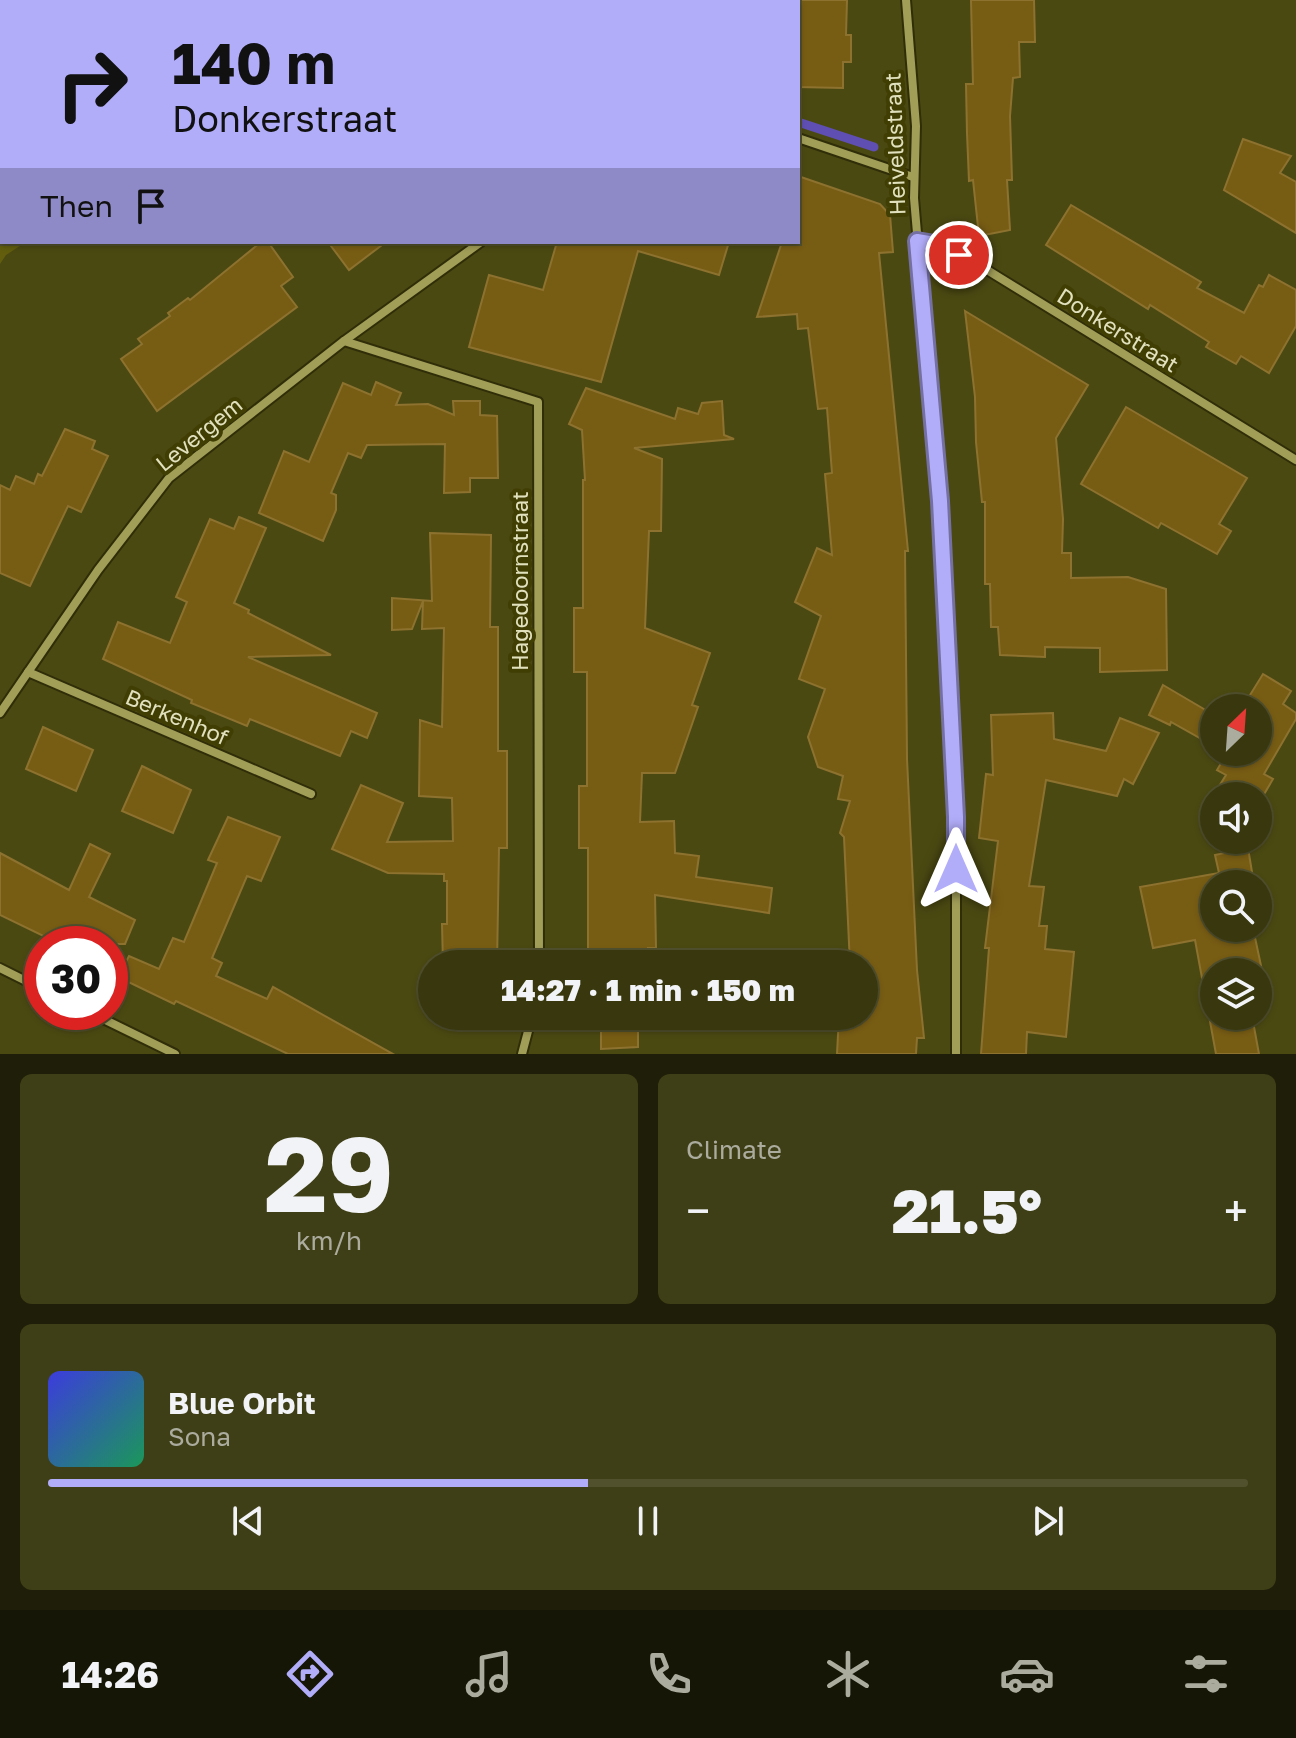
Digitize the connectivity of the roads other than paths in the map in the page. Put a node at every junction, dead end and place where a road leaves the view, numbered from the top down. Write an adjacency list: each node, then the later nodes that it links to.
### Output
1 (906, 0): 3 (street, Heiveldstraat)
2 (800, 139): 3 (street)
3 (913, 177): 4 (street, Heiveldstraat)
4 (917, 241): 7 (street, Donkerstraat); 18 (street, Heiveldstraat)
5 (478, 244): 6 (street, Levergem)
6 (344, 341): 8 (street, Levergem); 11 (street, Hagedoornstraat)
7 (1296, 460)
8 (28, 672): 9 (street, Levergem); 10 (street, Berkenhof)
9 (0, 713)
10 (311, 794)
11 (539, 950)
12 (0, 968): 13 (street)
13 (24, 980)
14 (126, 1030): 16 (street)
15 (528, 1030): 17 (street)
16 (175, 1054)
17 (522, 1054)
18 (956, 1054)

